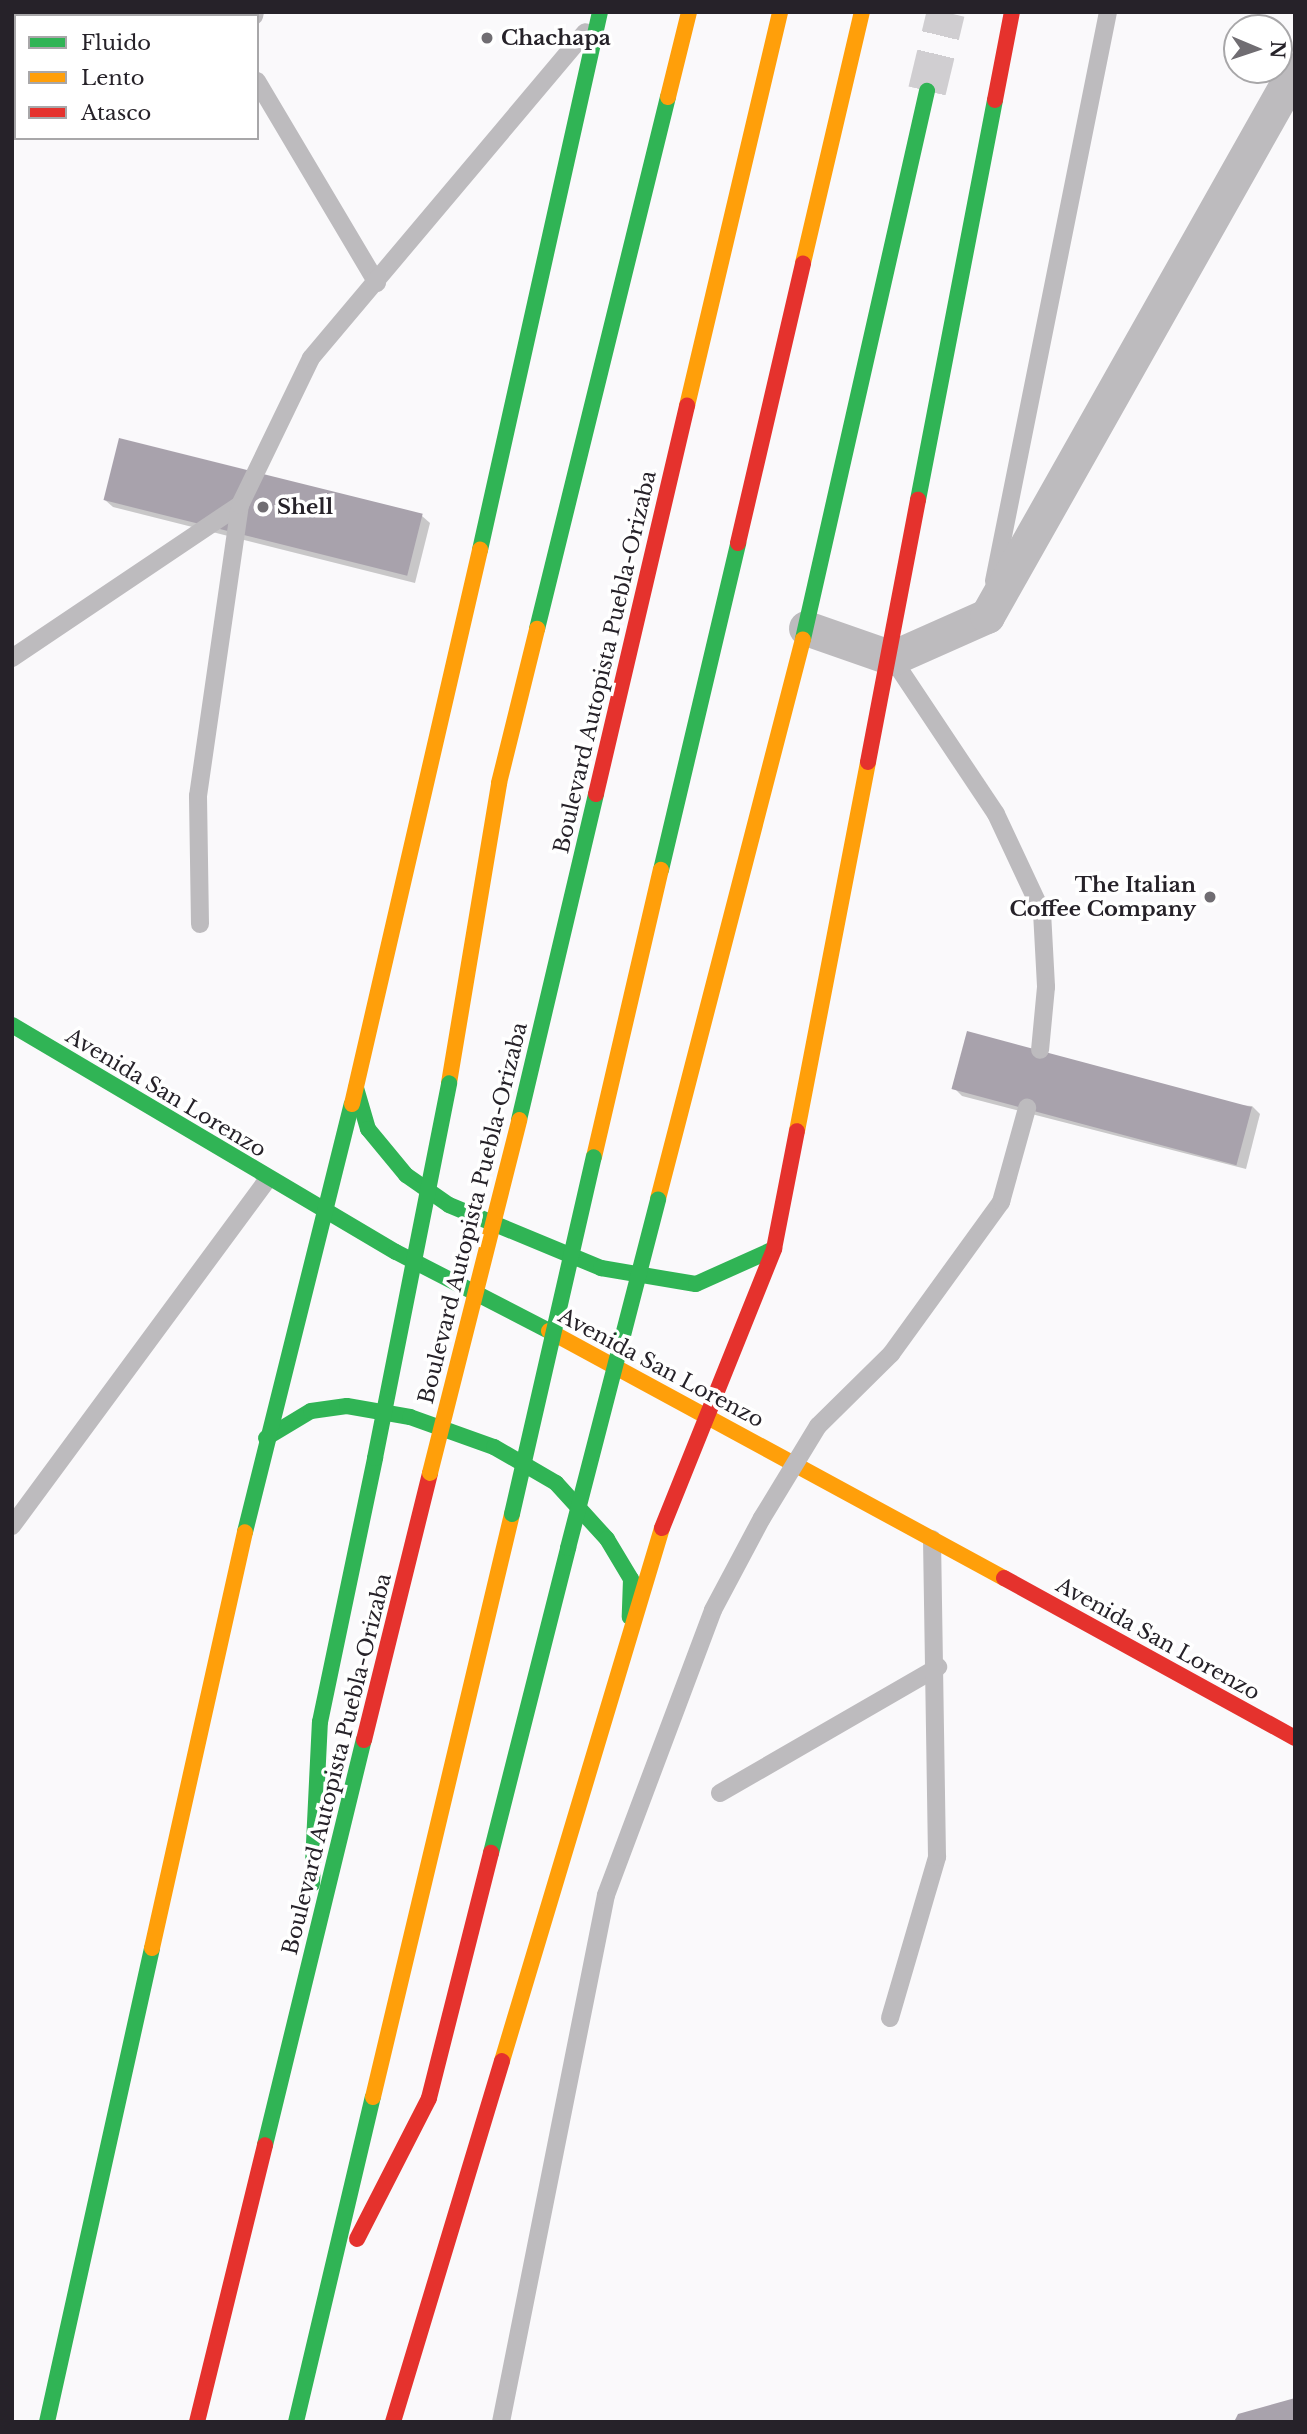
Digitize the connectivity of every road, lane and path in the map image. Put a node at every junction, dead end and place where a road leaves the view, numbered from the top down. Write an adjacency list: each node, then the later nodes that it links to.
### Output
1 (689, 12): 32 (main road, bridge)
2 (780, 12): 32 (main road, Boulevard Autopista Puebla-Orizaba, bridge)
3 (862, 12): 34 (main road, bridge)
4 (1012, 12): 15 (main road)
5 (1108, 12): 12 (lane)
6 (598, 15): 10 (lane); 19 (main road)
7 (1295, 70): 12 (street)
8 (259, 84): 10 (lane)
9 (927, 91): 13 (main road)
10 (377, 283): 11 (lane)
11 (240, 505): 14 (lane); 16 (lane)
12 (987, 616): 15 (street)
13 (806, 628): 15 (street); 34 (main road, bridge)
14 (12, 657)
15 (892, 658): 18 (lane); 23 (main road)
16 (200, 924)
17 (12, 1025): 21 (main road, Avenida San Lorenzo)
18 (1040, 1050)
19 (356, 1088): 22 (main road); 23 (main road)
20 (1027, 1108): 39 (lane, bridge)
21 (268, 1179): 22 (main road, Avenida San Lorenzo); 26 (lane)
22 (324, 1211): 24 (main road, Avenida San Lorenzo); 25 (main road)
23 (774, 1249): 24 (main road)
24 (703, 1414): 27 (main road, Avenida San Lorenzo); 28 (main road)
25 (266, 1438): 28 (main road); 35 (main road)
26 (12, 1526)
27 (932, 1539): 29 (lane); 30 (main road, Avenida San Lorenzo)
28 (629, 1644): 38 (main road)
29 (937, 1667): 31 (lane); 33 (lane)
30 (1295, 1738)
31 (720, 1793)
32 (307, 1973): 36 (main road, Boulevard Autopista Puebla-Orizaba)
33 (890, 2018)
34 (331, 2291): 37 (main road)
35 (47, 2422)
36 (197, 2422)
37 (296, 2422)
38 (393, 2422)
39 (501, 2422)

